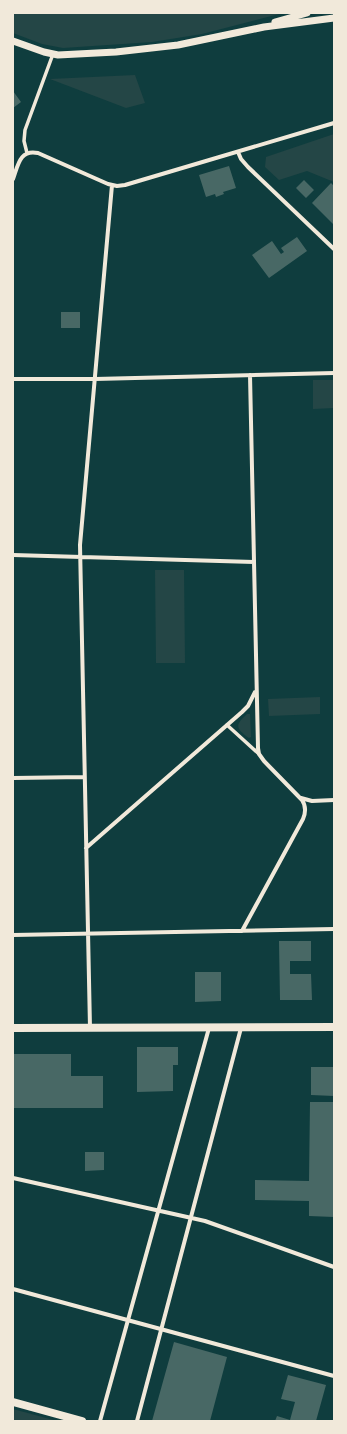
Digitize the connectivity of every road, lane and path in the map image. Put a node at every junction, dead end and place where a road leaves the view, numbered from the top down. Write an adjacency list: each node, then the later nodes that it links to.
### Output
1 (307, 13): 3 (street)
2 (334, 18): 3 (street)
3 (250, 30): 5 (street)
4 (13, 41): 5 (street)
5 (53, 54): 8 (street)
6 (334, 123): 7 (street)
7 (238, 152): 10 (street); 11 (street)
8 (27, 153): 9 (street); 10 (street)
9 (13, 179)
10 (112, 185): 15 (street)
11 (334, 249)
12 (334, 373): 13 (street)
13 (250, 375): 15 (street); 18 (street)
14 (13, 379): 15 (street)
15 (95, 379): 17 (street)
16 (13, 555): 17 (street)
17 (80, 557): 18 (street); 22 (street)
18 (254, 562): 19 (street)
19 (256, 689): 20 (street); 21 (street)
20 (227, 725): 21 (street); 26 (street)
21 (259, 754): 24 (street)
22 (84, 777): 23 (street); 26 (street)
23 (13, 778)
24 (300, 797): 25 (street); 28 (street)
25 (334, 800)
26 (86, 848): 29 (street)
27 (334, 929): 28 (street)
28 (242, 931): 29 (street)
29 (88, 933): 30 (street); 33 (street)
30 (13, 934)
31 (334, 1027): 35 (main road)
32 (13, 1028): 33 (main road)
33 (90, 1028): 34 (main road)
34 (209, 1028): 35 (main road); 37 (street)
35 (241, 1028): 38 (street)
36 (13, 1178): 37 (street)
37 (158, 1211): 38 (street); 41 (street)
38 (191, 1218): 39 (street); 42 (street)
39 (334, 1267)
40 (13, 1289): 41 (street)
41 (128, 1320): 42 (street); 46 (street)
42 (161, 1329): 43 (street); 47 (street)
43 (334, 1376)
44 (13, 1402): 45 (main road)
45 (82, 1421)
46 (100, 1421)
47 (137, 1421)

